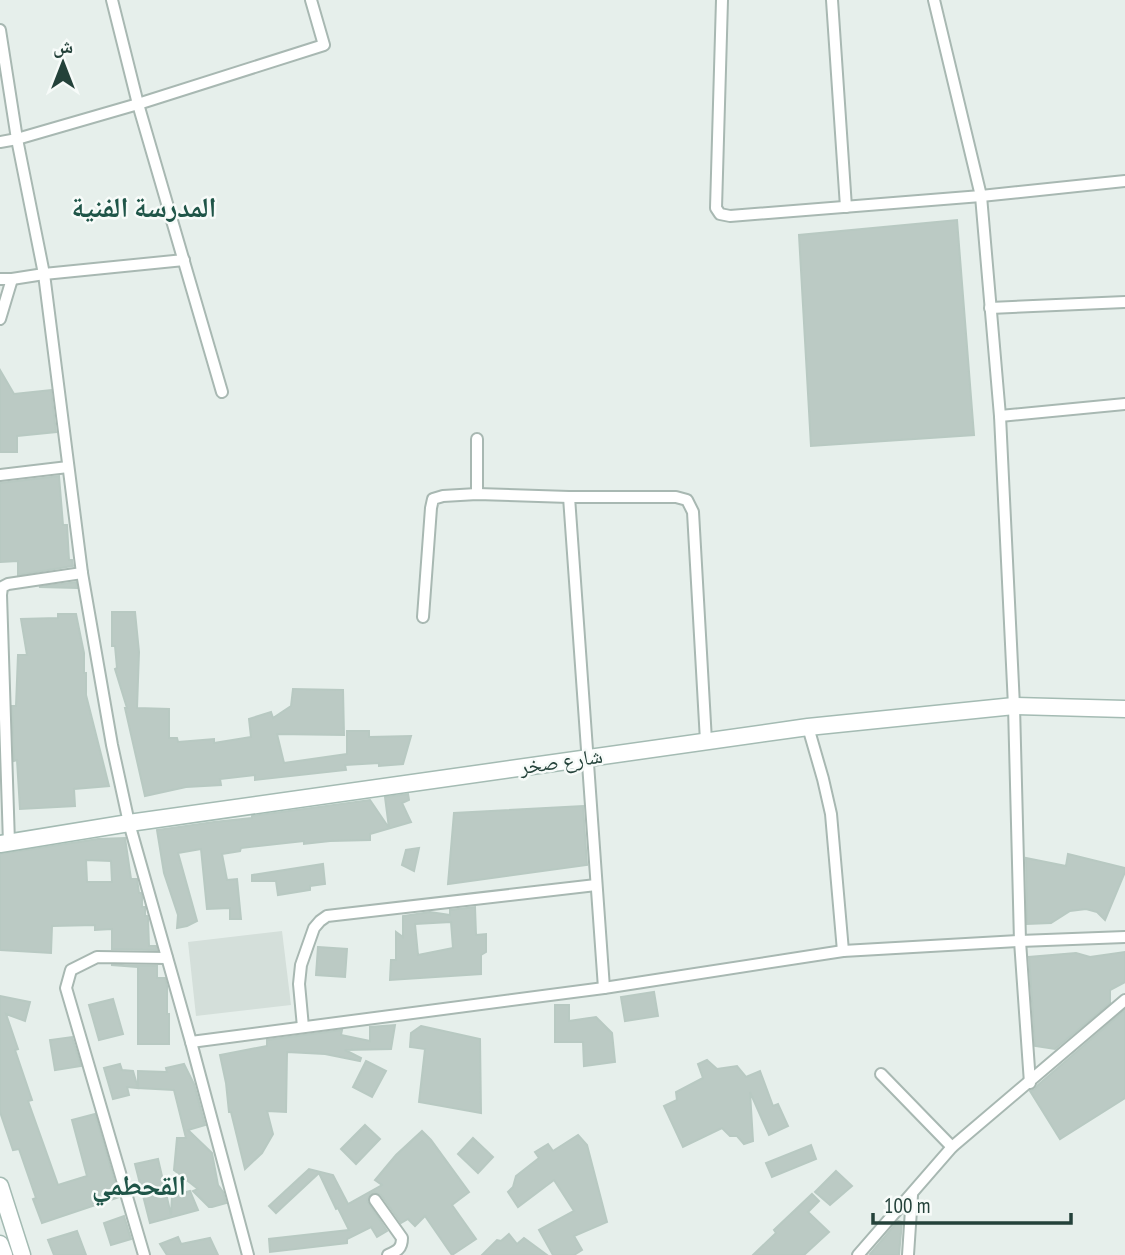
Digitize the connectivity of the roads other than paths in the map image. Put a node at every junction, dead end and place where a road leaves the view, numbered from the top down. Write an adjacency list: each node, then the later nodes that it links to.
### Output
1 (112, 0): 7 (street)
2 (311, 0): 7 (street)
3 (722, 0): 12 (street)
4 (832, 0): 12 (street)
5 (934, 0): 11 (street)
6 (0, 30): 8 (street)
7 (138, 104): 8 (street); 13 (street)
8 (17, 139): 9 (street); 14 (street)
9 (0, 142)
10 (1125, 181): 11 (street)
11 (981, 196): 12 (street); 17 (street)
12 (846, 207)
13 (184, 260): 14 (street); 19 (street)
14 (44, 274): 15 (street); 23 (street)
15 (6, 279): 18 (street)
16 (1125, 302): 17 (street)
17 (990, 308): 21 (street)
18 (0, 319)
19 (222, 392)
20 (1125, 404): 21 (street)
21 (1000, 415): 29 (street)
22 (477, 439): 25 (street)
23 (68, 467): 24 (street); 27 (street)
24 (0, 475)
25 (477, 494): 26 (street); 28 (street)
26 (569, 497): 32 (street); 33 (street)
27 (82, 573): 34 (street); 35 (street)
28 (423, 617)
29 (1014, 706): 30 (street, شارع صخر); 31 (street, شارع صخر); 38 (street)
30 (1125, 709)
31 (807, 727): 32 (street, شارع صخر); 39 (street)
32 (706, 741): 33 (street, شارع صخر)
33 (587, 758): 34 (street, شارع صخر); 36 (street)
34 (130, 823): 35 (street, شارع صخر); 40 (street)
35 (4, 843)
36 (596, 885): 41 (street); 43 (street)
37 (1125, 937): 38 (street)
38 (1020, 941): 39 (street); 46 (street)
39 (843, 951): 41 (street)
40 (167, 958): 44 (street); 55 (street)
41 (604, 988): 43 (street)
42 (1125, 1000): 46 (street)
43 (303, 1027): 44 (street)
44 (191, 1042): 56 (street)
45 (881, 1074): 47 (street)
46 (1030, 1083): 47 (street)
47 (952, 1147): 49 (street)
48 (0, 1186): 51 (street)
49 (912, 1195): 58 (street); 59 (street)
50 (375, 1200): 57 (street)
51 (3, 1204): 54 (street)
52 (0, 1244): 53 (street)
53 (4, 1255)
54 (22, 1255)
55 (144, 1255)
56 (248, 1255)
57 (388, 1255)
58 (858, 1255)
59 (908, 1255)

